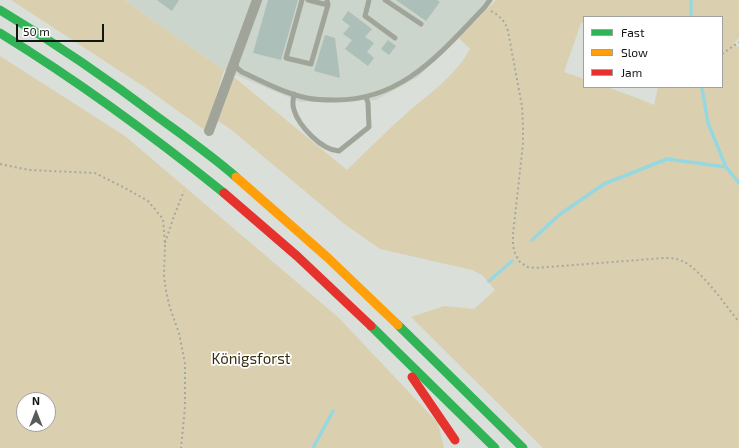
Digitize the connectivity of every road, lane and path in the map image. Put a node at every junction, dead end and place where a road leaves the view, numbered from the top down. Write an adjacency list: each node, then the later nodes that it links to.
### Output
1 (257, 0): 15 (street)
2 (302, 0): 7 (lane)
3 (308, 0): 7 (lane)
4 (369, 0): 12 (lane)
5 (385, 0): 10 (lane)
6 (490, 0): 8 (lane)
7 (328, 3)
8 (484, 8): 17 (lane); 22 (path)
9 (0, 10): 27 (highway)
10 (421, 24)
11 (0, 33): 23 (highway)
12 (395, 38)
13 (739, 42): 14 (path)
14 (723, 53)
15 (235, 61): 16 (lane); 18 (street)
16 (294, 94): 17 (lane); 17 (lane)
17 (366, 97)
18 (209, 131)
19 (0, 164): 21 (path)
20 (184, 191): 21 (path)
21 (165, 244): 25 (path)
22 (739, 322)
23 (389, 343): 24 (highway); 26 (highway)
24 (456, 442)
25 (181, 448)
26 (495, 448)
27 (523, 448)

